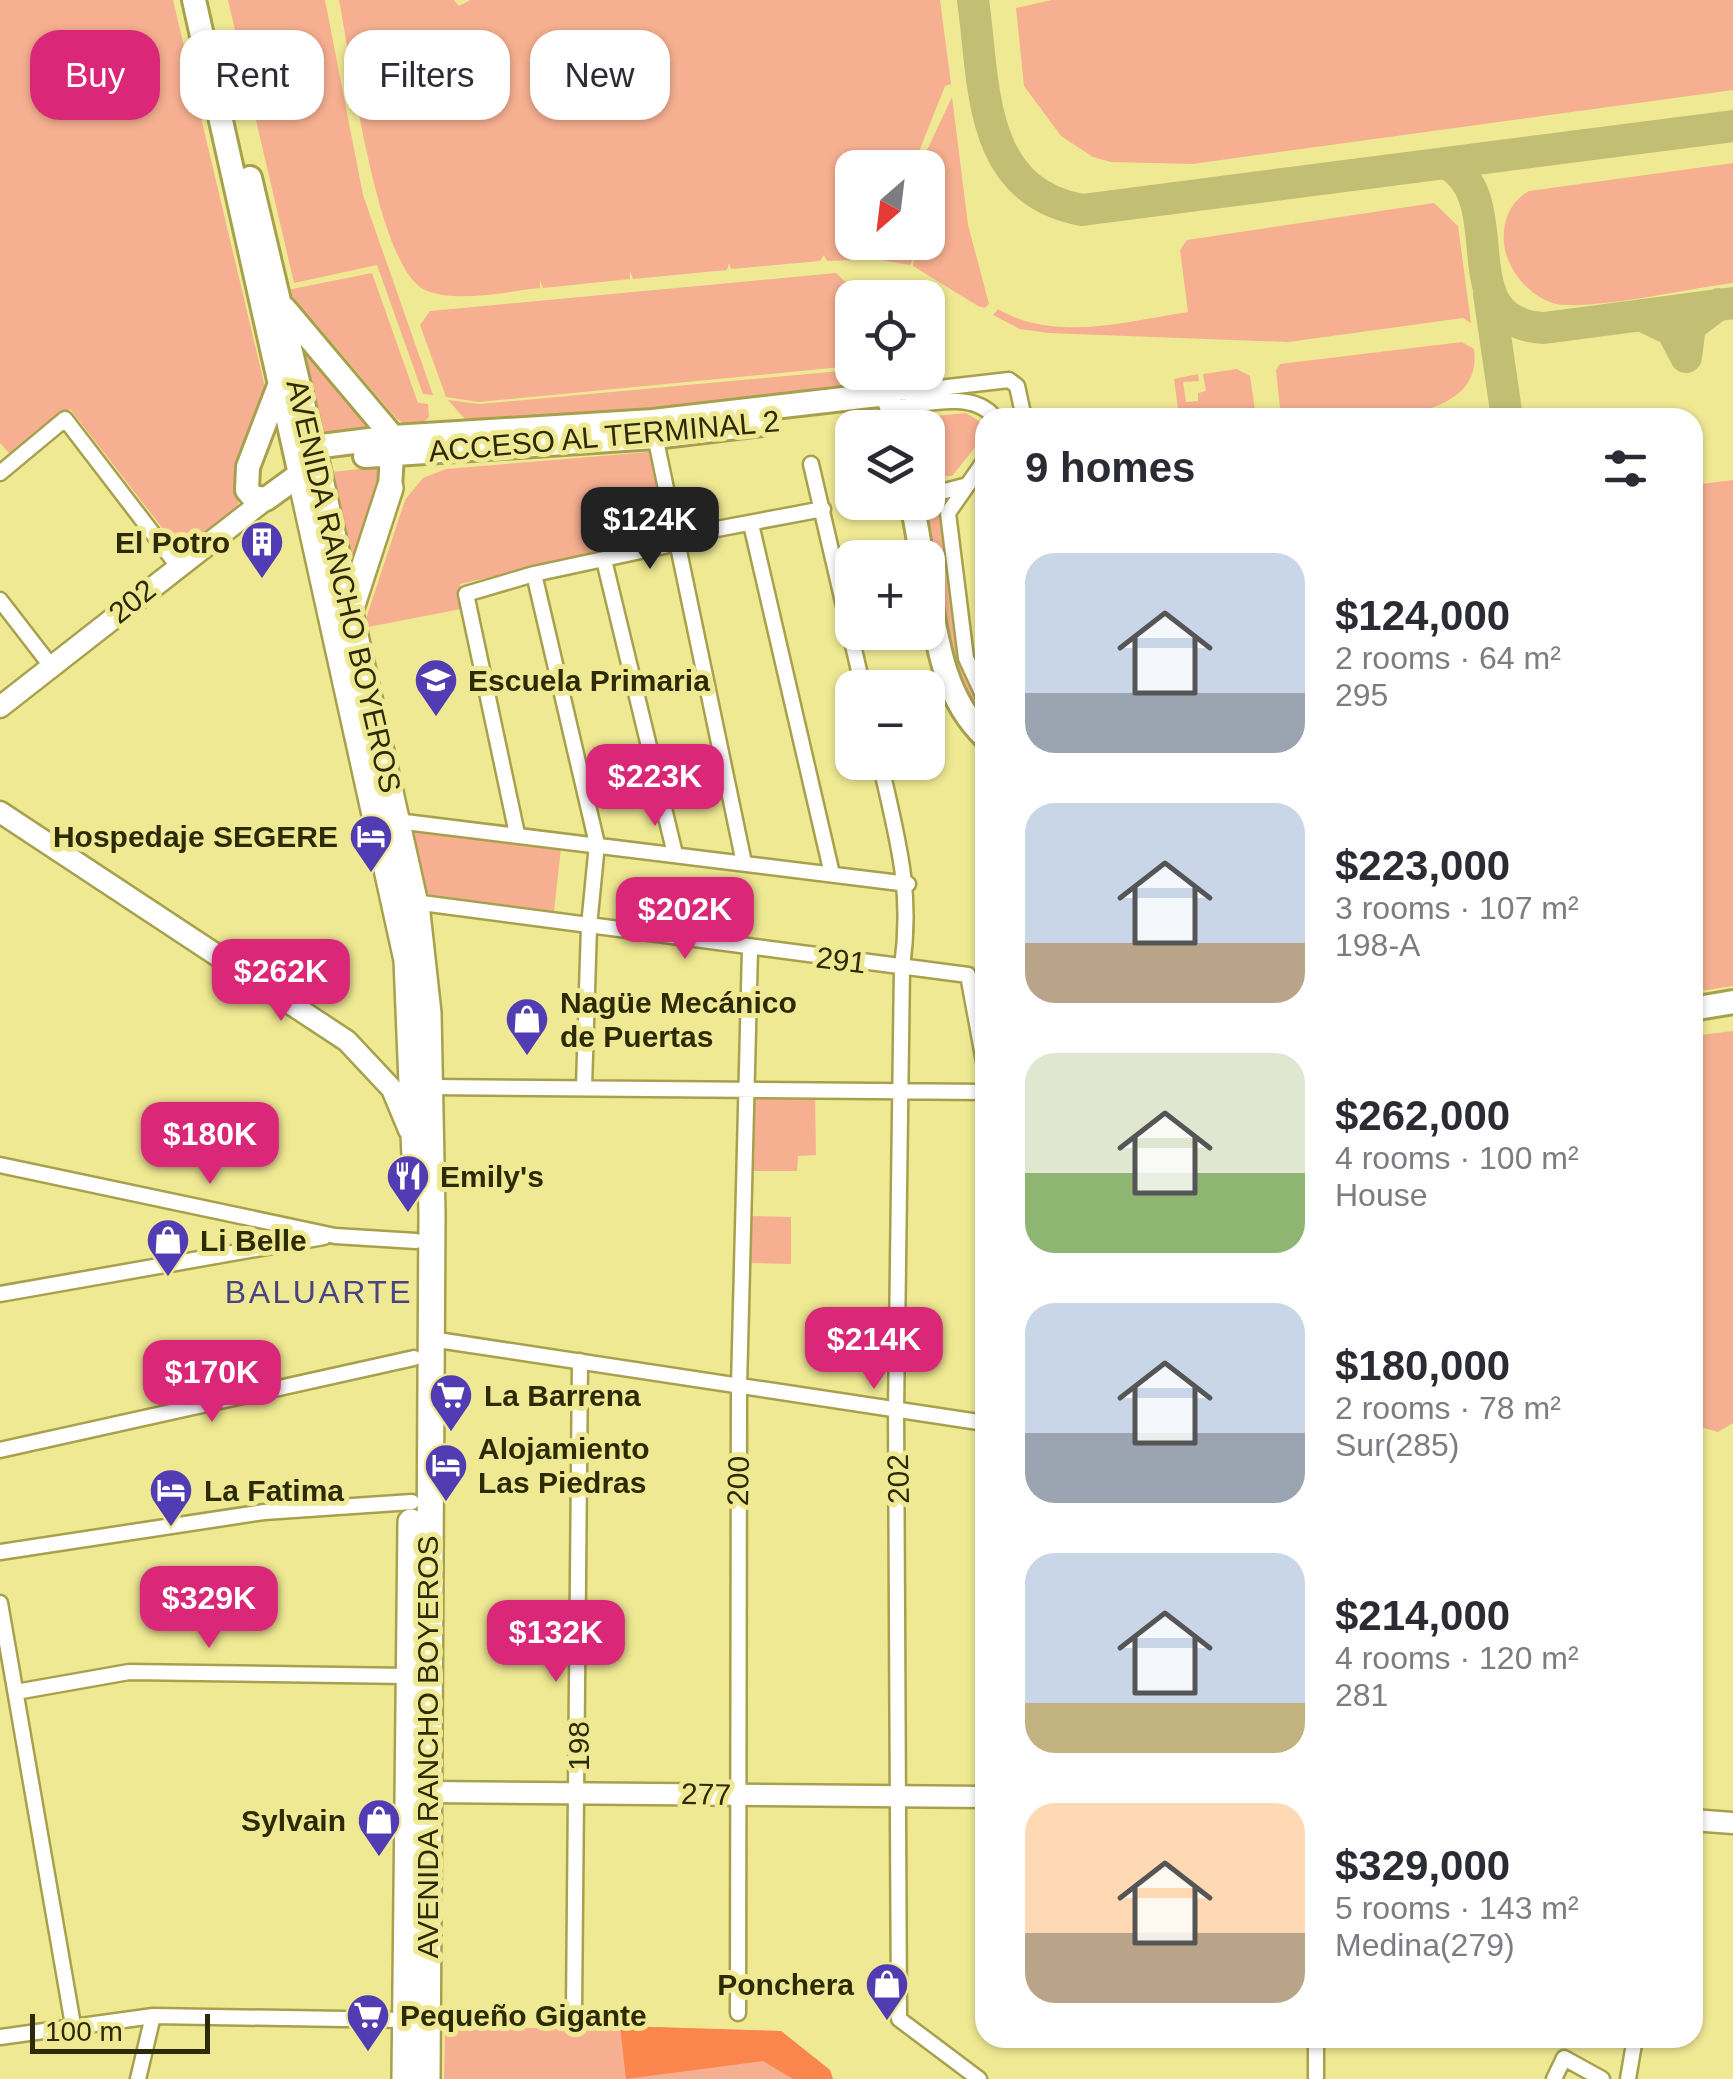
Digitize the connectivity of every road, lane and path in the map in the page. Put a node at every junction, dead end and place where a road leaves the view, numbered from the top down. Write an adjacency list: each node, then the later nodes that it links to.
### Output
1 (194, 0): 4 (main road, AVENIDA RANCHO BOYEROS)
2 (210, 0): 3 (main road, AVENIDA RANCHO BOYEROS)
3 (276, 293): 10 (main road); 12 (main road, AVENIDA RANCHO BOYEROS)
4 (280, 381): 12 (main road, AVENIDA RANCHO BOYEROS); 19 (main road)
5 (985, 408): 7 (street)
6 (1022, 408): 7 (street)
7 (892, 410)
8 (835, 415): 9 (main road, ACCESO AL TERMINAL 2)
9 (654, 429): 10 (main road, ACCESO AL TERMINAL 2); 11 (main road, ACCESO AL TERMINAL 2); 22 (street)
10 (394, 445): 11 (main road, ACCESO AL TERMINAL 2); 12 (main road, ACCESO AL TERMINAL 2); 17 (main road)
11 (425, 451): 17 (main road)
12 (310, 461): 19 (main road); 27 (highway, AVENIDA RANCHO BOYEROS); 55 (highway, AVENIDA RANCHO BOYEROS)
13 (811, 464): 20 (street)
14 (0, 472): 24 (street)
15 (975, 474): 16 (street)
16 (969, 482): 18 (street); 31 (street)
17 (390, 488): 27 (highway)
18 (945, 490)
19 (257, 497): 24 (street, 202)
20 (823, 509): 21 (street); 30 (street)
21 (751, 524): 22 (street); 41 (street)
22 (678, 543): 23 (street); 40 (street)
23 (604, 560): 25 (street); 39 (street)
24 (177, 565): 29 (street, 202)
25 (534, 574): 37 (street); 38 (street)
26 (0, 600): 29 (street)
27 (350, 611): 36 (highway, AVENIDA RANCHO BOYEROS)
28 (941, 650): 33 (main road)
29 (51, 666): 32 (street, 202)
30 (859, 670)
31 (975, 677)
32 (0, 708)
33 (975, 724)
34 (884, 780): 42 (street, 202)
35 (0, 812): 55 (street)
36 (397, 820): 37 (street); 43 (highway, AVENIDA RANCHO BOYEROS)
37 (517, 834): 38 (street)
38 (597, 844): 39 (street); 44 (street)
39 (675, 854): 40 (street)
40 (744, 863): 41 (street)
41 (832, 874): 42 (street)
42 (908, 884): 46 (street, 202)
43 (414, 902): 44 (street, 291); 50 (highway, AVENIDA RANCHO BOYEROS)
44 (589, 926): 45 (street, 291); 51 (street)
45 (750, 949): 46 (street, 291); 52 (street, 200)
46 (902, 967): 49 (street, 291); 53 (street, 202)
47 (1733, 1002): 48 (main road)
48 (1703, 1006)
49 (975, 1007)
50 (431, 1087): 51 (street); 60 (highway, AVENIDA RANCHO BOYEROS)
51 (584, 1087): 52 (street)
52 (746, 1088): 53 (street); 62 (street, 200)
53 (902, 1090): 54 (street); 63 (street, 202)
54 (975, 1092)
55 (415, 1146): 58 (highway, AVENIDA RANCHO BOYEROS)
56 (0, 1164): 57 (street)
57 (335, 1236): 58 (street); 59 (street)
58 (416, 1240): 60 (highway, AVENIDA RANCHO BOYEROS)
59 (0, 1294)
60 (423, 1349): 61 (street); 65 (street); 66 (highway, AVENIDA RANCHO BOYEROS); 71 (highway, AVENIDA RANCHO BOYEROS)
61 (580, 1361): 62 (street); 72 (street, 198)
62 (739, 1388): 63 (street); 73 (street, 200)
63 (896, 1412): 64 (street); 74 (street, 202)
64 (975, 1421)
65 (0, 1450)
66 (412, 1502): 67 (street); 69 (highway, AVENIDA RANCHO BOYEROS)
67 (0, 1552)
68 (0, 1603): 70 (street)
69 (408, 1676): 70 (street); 81 (highway, AVENIDA RANCHO BOYEROS)
70 (16, 1692): 82 (street)
71 (428, 1792): 72 (street, 277); 88 (highway, AVENIDA RANCHO BOYEROS)
72 (578, 1793): 73 (street, 277); 78 (street, 198)
73 (735, 1794): 74 (street, 277); 79 (street, 200)
74 (896, 1796): 75 (street, 277); 89 (street, 202)
75 (975, 1796)
76 (1703, 1821): 77 (street)
77 (1733, 1823)
78 (574, 2010)
79 (738, 2012)
80 (153, 2016): 81 (street); 82 (street); 86 (street)
81 (405, 2020): 87 (highway, AVENIDA RANCHO BOYEROS)
82 (72, 2024): 83 (street)
83 (0, 2037)
84 (1316, 2048): 90 (street)
85 (1633, 2048): 93 (street)
86 (138, 2079)
87 (405, 2079)
88 (427, 2079)
89 (979, 2079)
90 (1316, 2079)
91 (1554, 2079): 92 (street)
92 (1602, 2079)
93 (1628, 2079)

